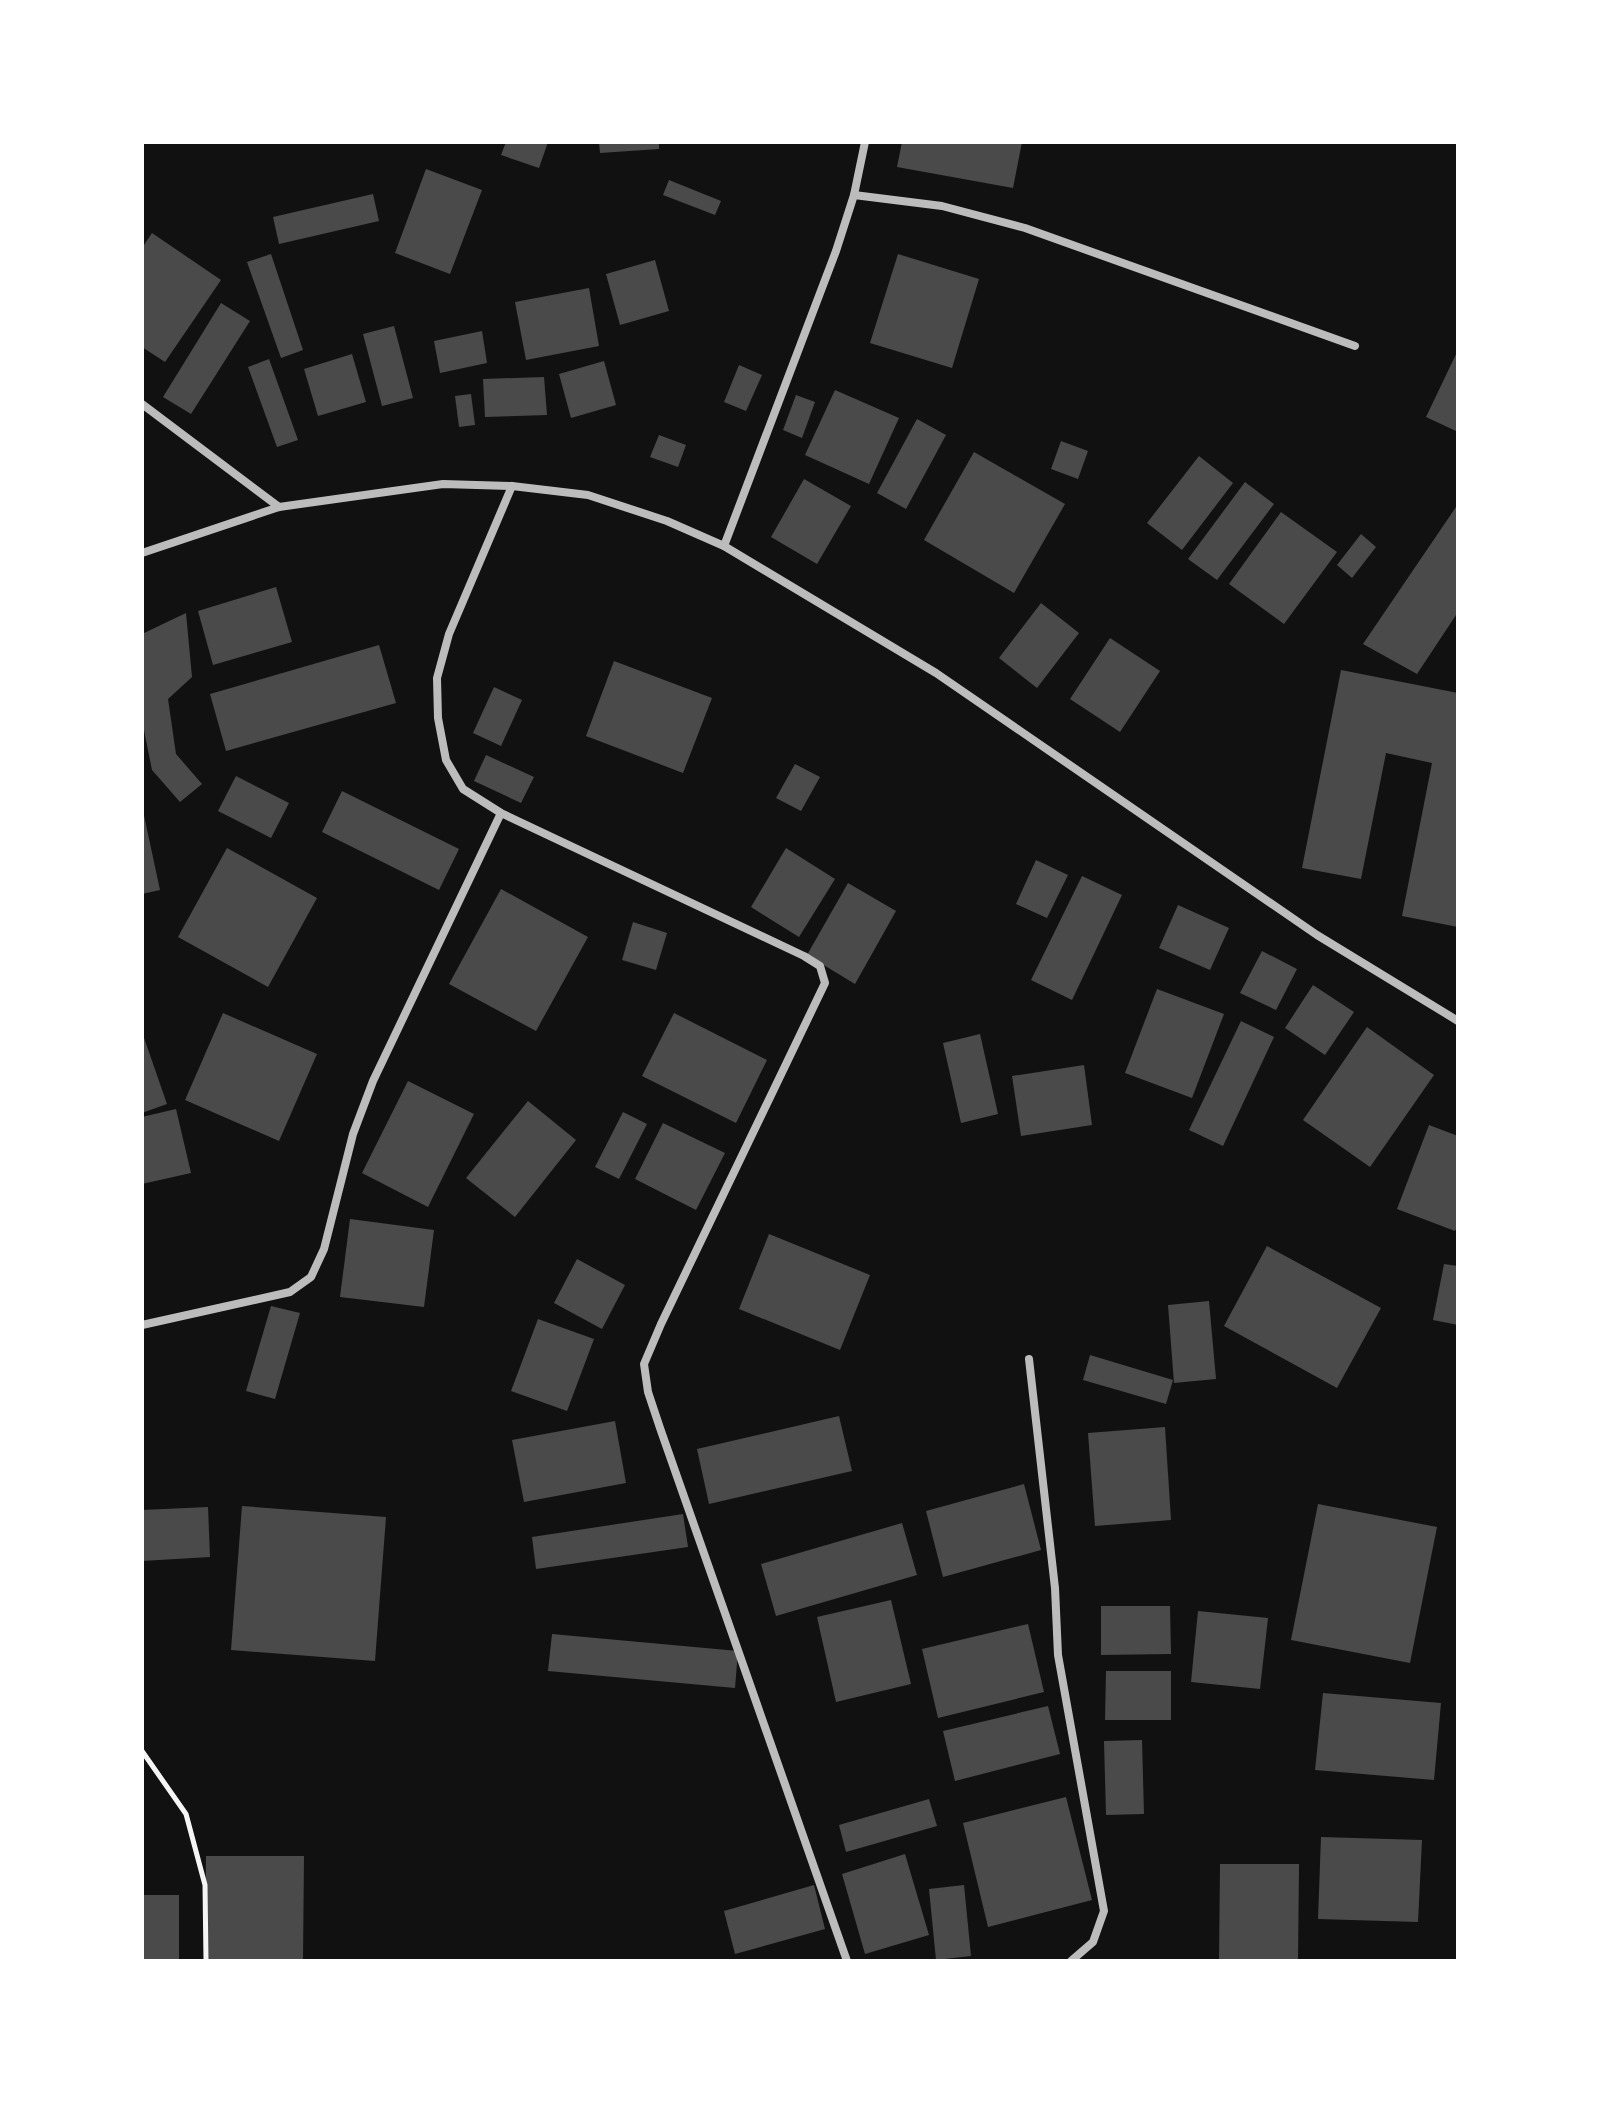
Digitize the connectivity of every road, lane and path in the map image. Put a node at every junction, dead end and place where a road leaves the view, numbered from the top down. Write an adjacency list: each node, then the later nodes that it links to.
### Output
1 (865, 142): 2 (street)
2 (854, 195): 3 (street); 7 (street)
3 (1355, 346)
4 (142, 404): 6 (street)
5 (512, 486): 6 (street); 7 (street); 9 (street)
6 (279, 507): 8 (street)
7 (724, 546): 10 (street)
8 (142, 553)
9 (501, 813): 11 (street); 15 (street)
10 (1458, 1021)
11 (142, 1325)
12 (1029, 1359): 16 (street)
13 (142, 1751): 14 (path)
14 (206, 1961)
15 (847, 1961)
16 (1071, 1961)

